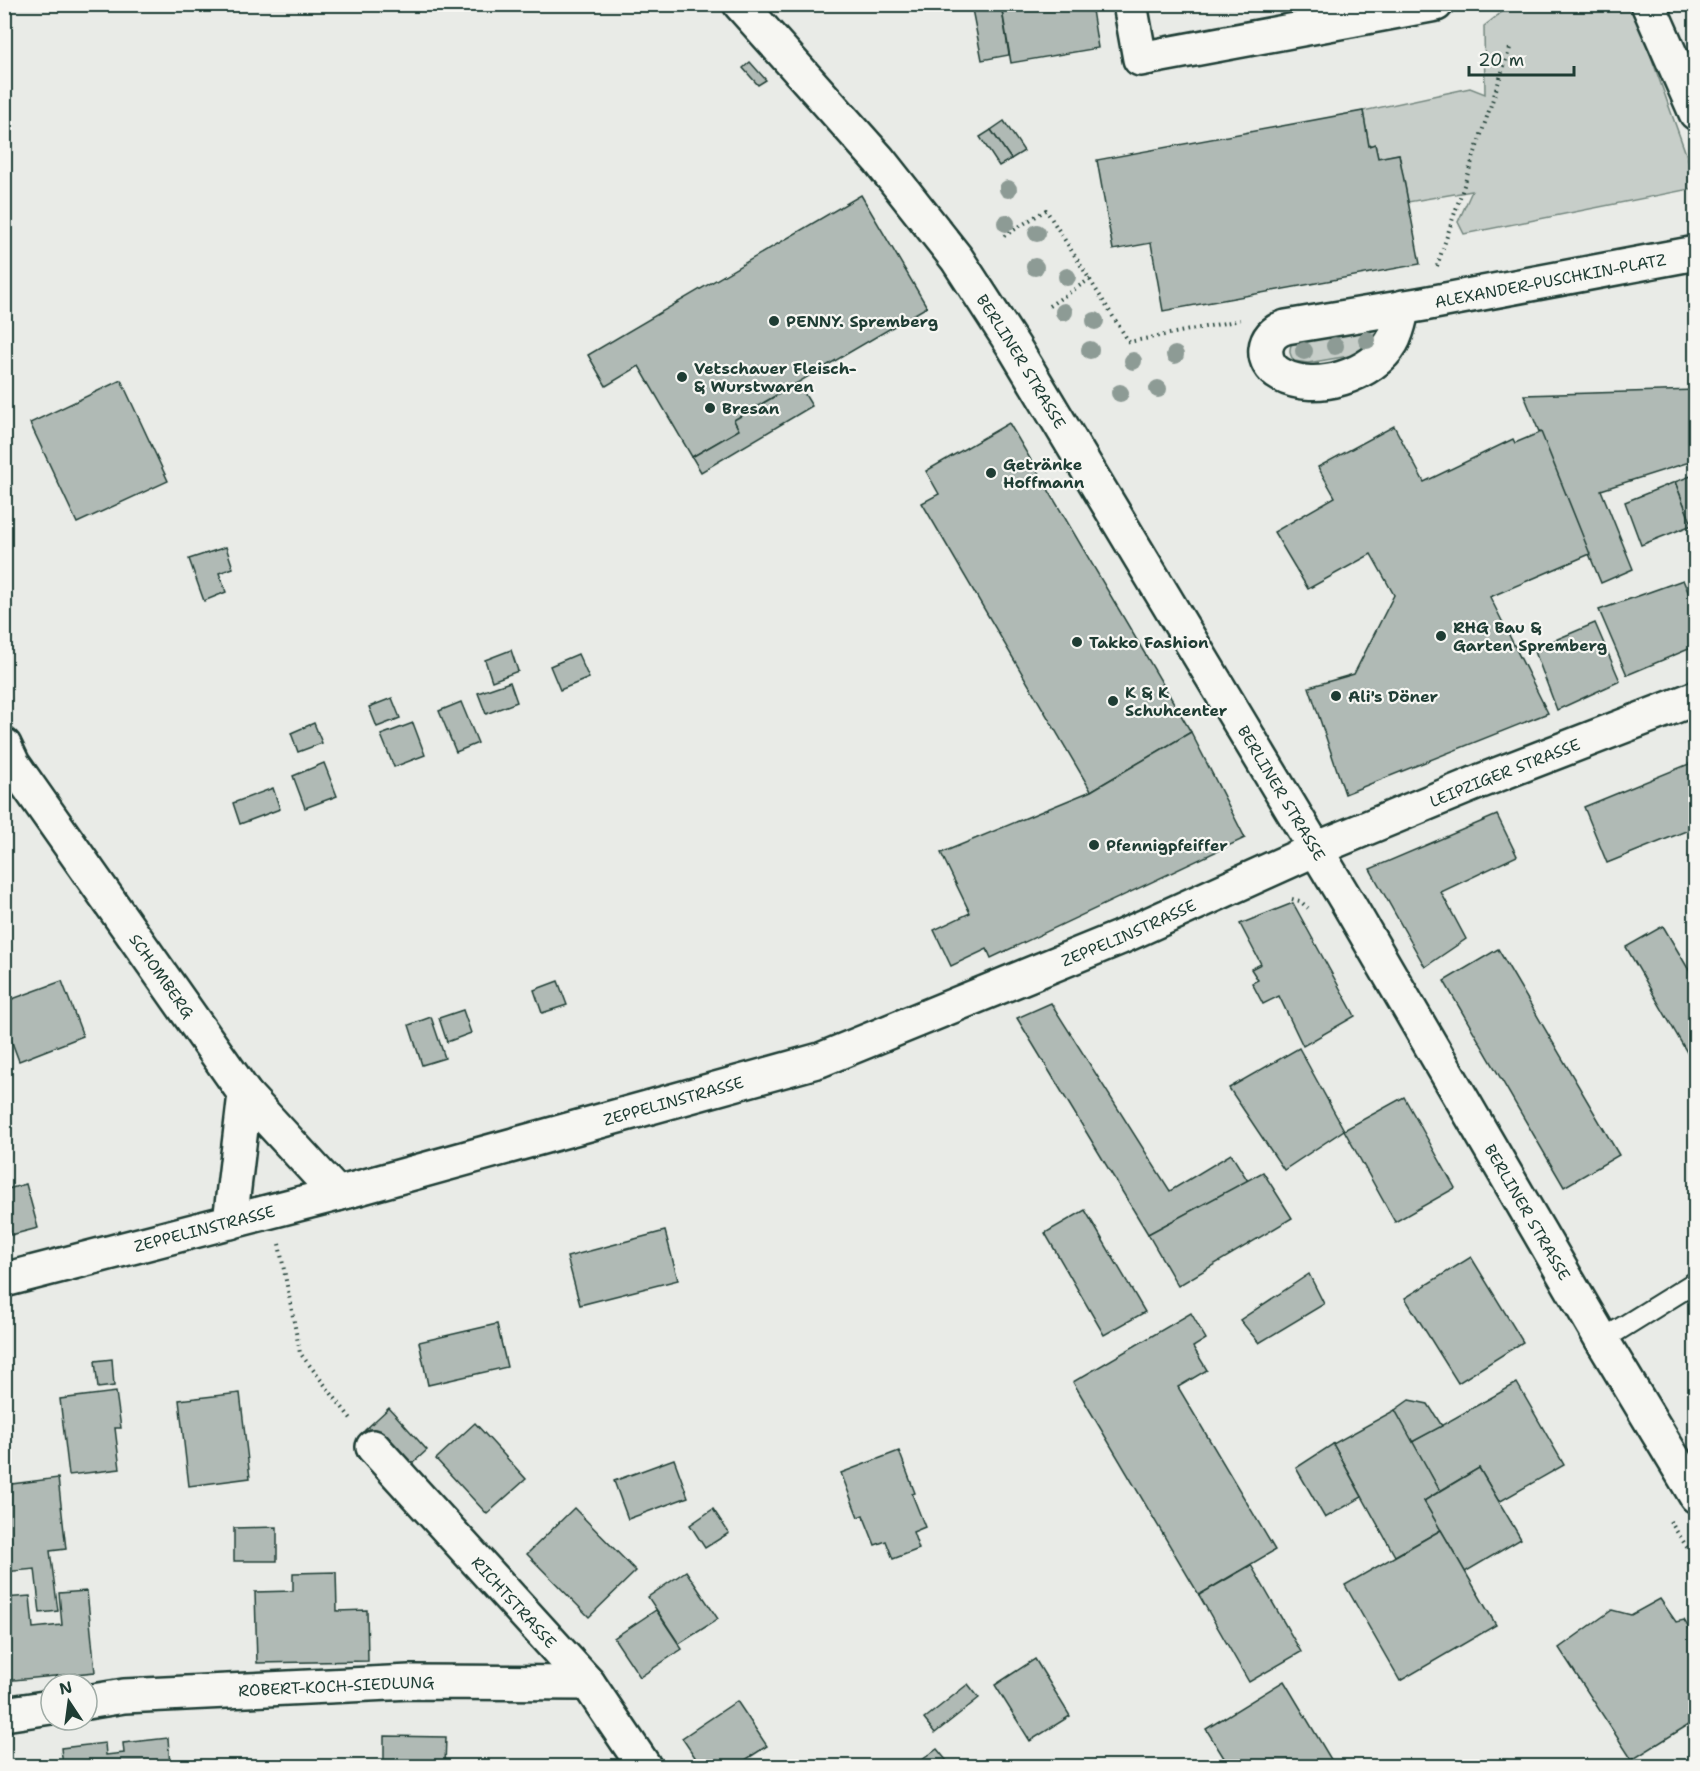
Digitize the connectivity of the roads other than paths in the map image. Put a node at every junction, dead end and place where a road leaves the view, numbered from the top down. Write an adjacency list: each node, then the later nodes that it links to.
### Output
1 (740, 4): 10 (street, BERLINER STRASSE)
2 (1130, 4): 3 (street)
3 (1436, 4)
4 (1648, 4): 5 (street)
5 (1695, 112)
6 (1695, 253): 7 (street, ALEXANDER-PUSCHKIN-PLATZ)
7 (1414, 306): 7 (street, ALEXANDER-PUSCHKIN-PLATZ)
8 (1695, 698): 10 (street, LEIPZIGER STRASSE)
9 (7, 759): 11 (street, SCHOMBERG)
10 (1316, 849): 12 (street, ZEPPELINSTRASSE); 16 (street, BERLINER STRASSE)
11 (245, 1094): 12 (street, SCHOMBERG); 13 (street)
12 (338, 1194): 13 (street, ZEPPELINSTRASSE)
13 (230, 1222): 14 (street, ZEPPELINSTRASSE)
14 (4, 1280)
15 (1695, 1285): 16 (lane)
16 (1602, 1340): 18 (street, BERLINER STRASSE)
17 (373, 1447): 19 (street, RICHTSTRASSE)
18 (1695, 1496)
19 (588, 1683): 20 (street, ROBERT-KOCH-SIEDLUNG); 23 (street, RICHTSTRASSE)
20 (99, 1700)
21 (39, 1709): 22 (street)
22 (4, 1714)
23 (644, 1767)

